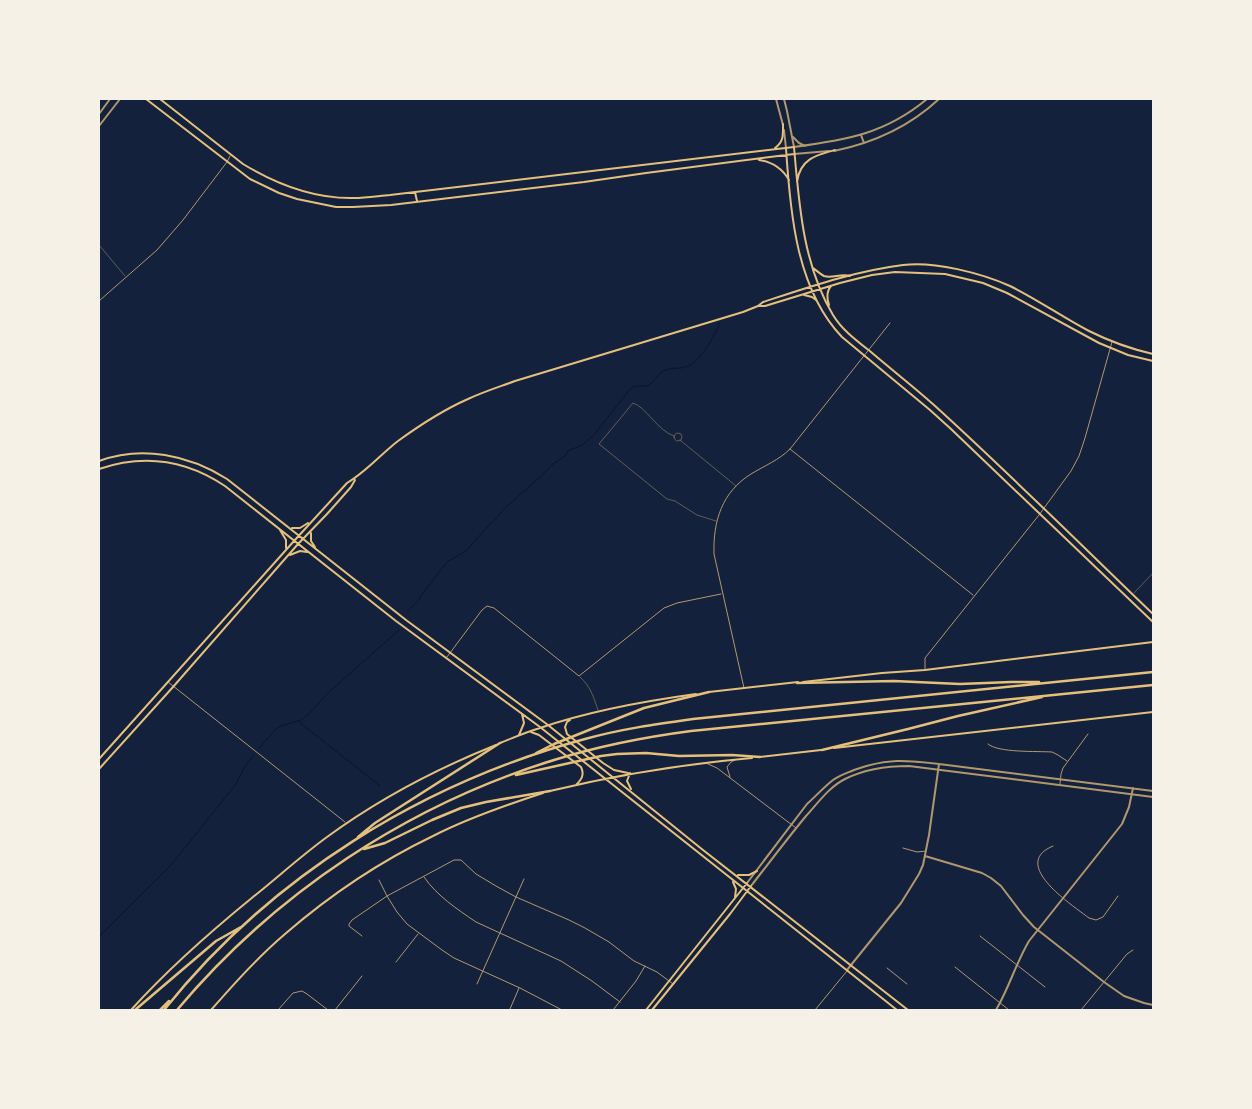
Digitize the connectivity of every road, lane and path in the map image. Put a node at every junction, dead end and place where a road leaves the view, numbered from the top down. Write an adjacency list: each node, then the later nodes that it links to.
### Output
1 (110, 99): 9 (street)
2 (120, 99): 11 (street)
3 (146, 99): 24 (main road)
4 (160, 99): 20 (main road)
5 (776, 99): 10 (street)
6 (784, 99): 12 (street)
7 (927, 99): 13 (street)
8 (940, 99): 14 (street)
9 (99, 114)
10 (783, 124): 17 (street); 18 (main road)
11 (99, 126)
12 (791, 134): 15 (street); 16 (street)
13 (861, 135): 14 (street); 15 (street)
14 (864, 143): 19 (street)
15 (805, 146): 16 (street)
16 (794, 147): 17 (main road); 21 (main road)
17 (786, 148): 18 (main road); 22 (main road)
18 (774, 149): 27 (main road)
19 (835, 150): 21 (street); 26 (main road)
20 (231, 154): 24 (street); 27 (main road)
21 (794, 154): 22 (main road); 26 (main road)
22 (787, 155): 23 (main road); 25 (main road)
23 (754, 160): 25 (main road); 28 (main road)
24 (227, 162): 28 (main road); 32 (street)
25 (790, 182): 35 (main road)
26 (797, 187): 30 (main road)
27 (415, 192): 28 (main road)
28 (417, 202)
29 (99, 245): 32 (lane)
30 (812, 267): 31 (main road); 33 (main road)
31 (850, 276): 33 (main road); 44 (main road)
32 (127, 277): 39 (street)
33 (819, 284): 35 (main road); 36 (main road)
34 (831, 285): 36 (main road); 42 (main road); 45 (main road)
35 (811, 286): 37 (main road); 41 (main road)
36 (820, 289): 37 (main road); 42 (main road)
37 (813, 292): 38 (main road); 40 (main road)
38 (802, 295): 40 (main road); 41 (main road)
39 (99, 301)
40 (818, 302): 48 (main road)
41 (758, 306): 61 (main road)
42 (830, 310): 46 (main road)
43 (890, 323): 46 (street)
44 (1113, 341): 45 (street); 47 (main road)
45 (1111, 348): 49 (main road); 63 (street)
46 (868, 350): 48 (street); 50 (main road)
47 (1153, 354)
48 (864, 355): 51 (main road); 54 (street)
49 (1153, 361)
50 (953, 423): 51 (main road); 56 (main road)
51 (949, 427): 57 (main road)
52 (674, 436): 53 (lane); 53 (lane); 66 (lane)
53 (680, 440): 62 (lane)
54 (790, 449): 62 (street); 82 (street)
55 (99, 461): 59 (main road)
56 (994, 462): 57 (main road); 63 (main road)
57 (989, 466): 64 (main road)
58 (99, 469): 60 (main road)
59 (216, 472): 60 (main road); 67 (main road)
60 (213, 478): 68 (main road)
61 (356, 478): 65 (main road); 69 (main road)
62 (736, 486): 66 (street)
63 (1044, 509): 64 (street); 80 (main road)
64 (1040, 514): 82 (street); 83 (main road)
65 (312, 520): 67 (main road); 70 (main road)
66 (716, 522): 79 (street)
67 (289, 527): 70 (main road)
68 (279, 528): 72 (main road); 74 (main road)
69 (312, 531): 71 (main road); 76 (main road)
70 (299, 535): 71 (main road); 72 (main road)
71 (303, 538): 73 (main road); 76 (main road)
72 (294, 541): 73 (main road); 74 (main road)
73 (298, 544): 75 (main road); 77 (main road)
74 (285, 551): 93 (main road)
75 (310, 553): 77 (main road); 84 (main road)
76 (322, 554): 81 (main road)
77 (288, 556): 97 (main road)
78 (1153, 573): 80 (lane)
79 (722, 594): 92 (street); 98 (street)
80 (1133, 594): 83 (main road); 85 (main road)
81 (374, 595): 84 (main road); 88 (main road)
82 (974, 596): 90 (street)
83 (1128, 598): 86 (main road)
84 (370, 600): 89 (main road)
85 (1153, 614)
86 (1153, 622)
87 (1152, 641): 90 (main road)
88 (450, 653): 89 (street); 92 (street); 105 (main road)
89 (446, 657): 103 (main road)
90 (924, 670): 94 (main road)
91 (1153, 672): 95 (highway)
92 (579, 676): 101 (lane)
93 (168, 682): 97 (street); 115 (main road)
94 (797, 683): 95 (highway); 98 (main road)
95 (1050, 683): 113 (highway)
96 (1153, 685): 100 (highway)
97 (173, 687): 120 (main road); 138 (street)
98 (744, 688): 99 (main road)
99 (709, 692): 101 (main road); 113 (highway)
100 (1051, 695): 112 (highway); 124 (highway)
101 (599, 712): 104 (main road)
102 (1153, 712): 112 (main road)
103 (522, 714): 106 (main road); 109 (main road)
104 (573, 718): 105 (main road); 122 (main road)
105 (548, 725): 106 (main road); 125 (main road)
106 (540, 727): 107 (main road); 126 (main road)
107 (528, 732): 109 (main road); 130 (main road)
108 (1088, 734): 117 (street)
109 (518, 736): 110 (main road)
110 (500, 743): 138 (main road); 141 (highway)
111 (988, 744): 117 (street)
112 (822, 750): 114 (main road)
113 (527, 757): 141 (highway)
114 (760, 757): 116 (main road); 124 (highway)
115 (99, 759)
116 (739, 759): 118 (main road); 127 (street)
117 (1067, 761): 129 (street)
118 (704, 762): 122 (main road); 127 (street)
119 (939, 764): 121 (street); 123 (street); 129 (street)
120 (99, 769)
121 (938, 770): 128 (street); 131 (street); 146 (street)
122 (630, 774): 125 (main road); 135 (main road)
123 (843, 774): 128 (street); 139 (street)
124 (509, 776): 145 (highway)
125 (613, 777): 126 (main road); 135 (main road)
126 (605, 778): 130 (main road); 147 (main road)
127 (730, 778): 139 (street)
128 (846, 779): 140 (street)
129 (1061, 779): 131 (street); 132 (street)
130 (576, 785): 133 (main road)
131 (1060, 786): 136 (street)
132 (1133, 788): 134 (street); 136 (street)
133 (550, 791): 145 (highway); 202 (main road)
134 (1153, 791)
135 (633, 793): 144 (main road)
136 (1131, 794): 137 (street); 162 (street)
137 (1153, 797)
138 (346, 823): 197 (main road)
139 (792, 824): 140 (street); 149 (street)
140 (797, 828): 156 (street)
141 (347, 845): 164 (highway)
142 (1053, 846): 162 (street)
143 (903, 848): 146 (street)
144 (703, 850): 147 (main road); 150 (main road)
145 (360, 851): 201 (highway)
146 (926, 851): 148 (street)
147 (700, 854): 154 (main road)
148 (925, 856): 166 (street); 175 (street)
149 (757, 871): 150 (main road); 155 (street)
150 (736, 874): 155 (main road)
151 (424, 876): 159 (street); 161 (street); 169 (street)
152 (524, 878): 161 (street)
153 (379, 880): 159 (street)
154 (733, 880): 157 (main road); 163 (main road)
155 (747, 883): 156 (main road); 157 (main road)
156 (751, 886): 158 (main road); 165 (main road)
157 (743, 888): 158 (main road); 163 (main road)
158 (747, 892): 167 (main road); 185 (main road)
159 (387, 896): 168 (street); 170 (street)
160 (1118, 896): 162 (street)
161 (516, 897): 169 (street); 174 (street)
162 (1063, 898): 166 (street)
163 (735, 899): 182 (main road)
164 (244, 925): 189 (highway); 198 (highway)
165 (801, 926): 167 (main road); 175 (main road)
166 (1038, 930): 176 (street); 183 (street)
167 (799, 932): 179 (main road)
168 (419, 933): 173 (street); 180 (street)
169 (500, 933): 180 (street); 191 (street)
170 (362, 936)
171 (980, 936): 176 (street)
172 (1133, 950): 183 (street)
173 (396, 962)
174 (645, 965): 182 (street); 191 (street)
175 (851, 965): 179 (street); 190 (main road)
176 (1017, 965): 187 (street); 192 (street)
177 (955, 967): 192 (street)
178 (887, 968): 186 (street)
179 (847, 970): 193 (main road); 210 (street)
180 (483, 971): 184 (street); 188 (street)
181 (362, 976): 205 (street)
182 (670, 981): 185 (street); 208 (main road)
183 (1104, 982): 194 (street); 215 (street)
184 (477, 984)
185 (674, 984): 209 (main road)
186 (907, 984)
187 (1045, 987)
188 (520, 988): 195 (street); 196 (street)
189 (179, 992): 199 (highway); 200 (highway)
190 (894, 1000): 193 (main road); 212 (main road)
191 (620, 1002): 207 (street)
192 (1000, 1003): 213 (street); 214 (street)
193 (890, 1004): 211 (main road)
194 (1153, 1005)
195 (510, 1009)
196 (558, 1009): 206 (street)
197 (131, 1010)
198 (135, 1010)
199 (160, 1010)
200 (164, 1010)
201 (177, 1010)
202 (210, 1010)
203 (279, 1010): 204 (street)
204 (328, 1010)
205 (335, 1010)
206 (562, 1010)
207 (614, 1010)
208 (646, 1010)
209 (652, 1010)
210 (815, 1010)
211 (898, 1010)
212 (908, 1010)
213 (996, 1010)
214 (1009, 1010)
215 (1081, 1010)

